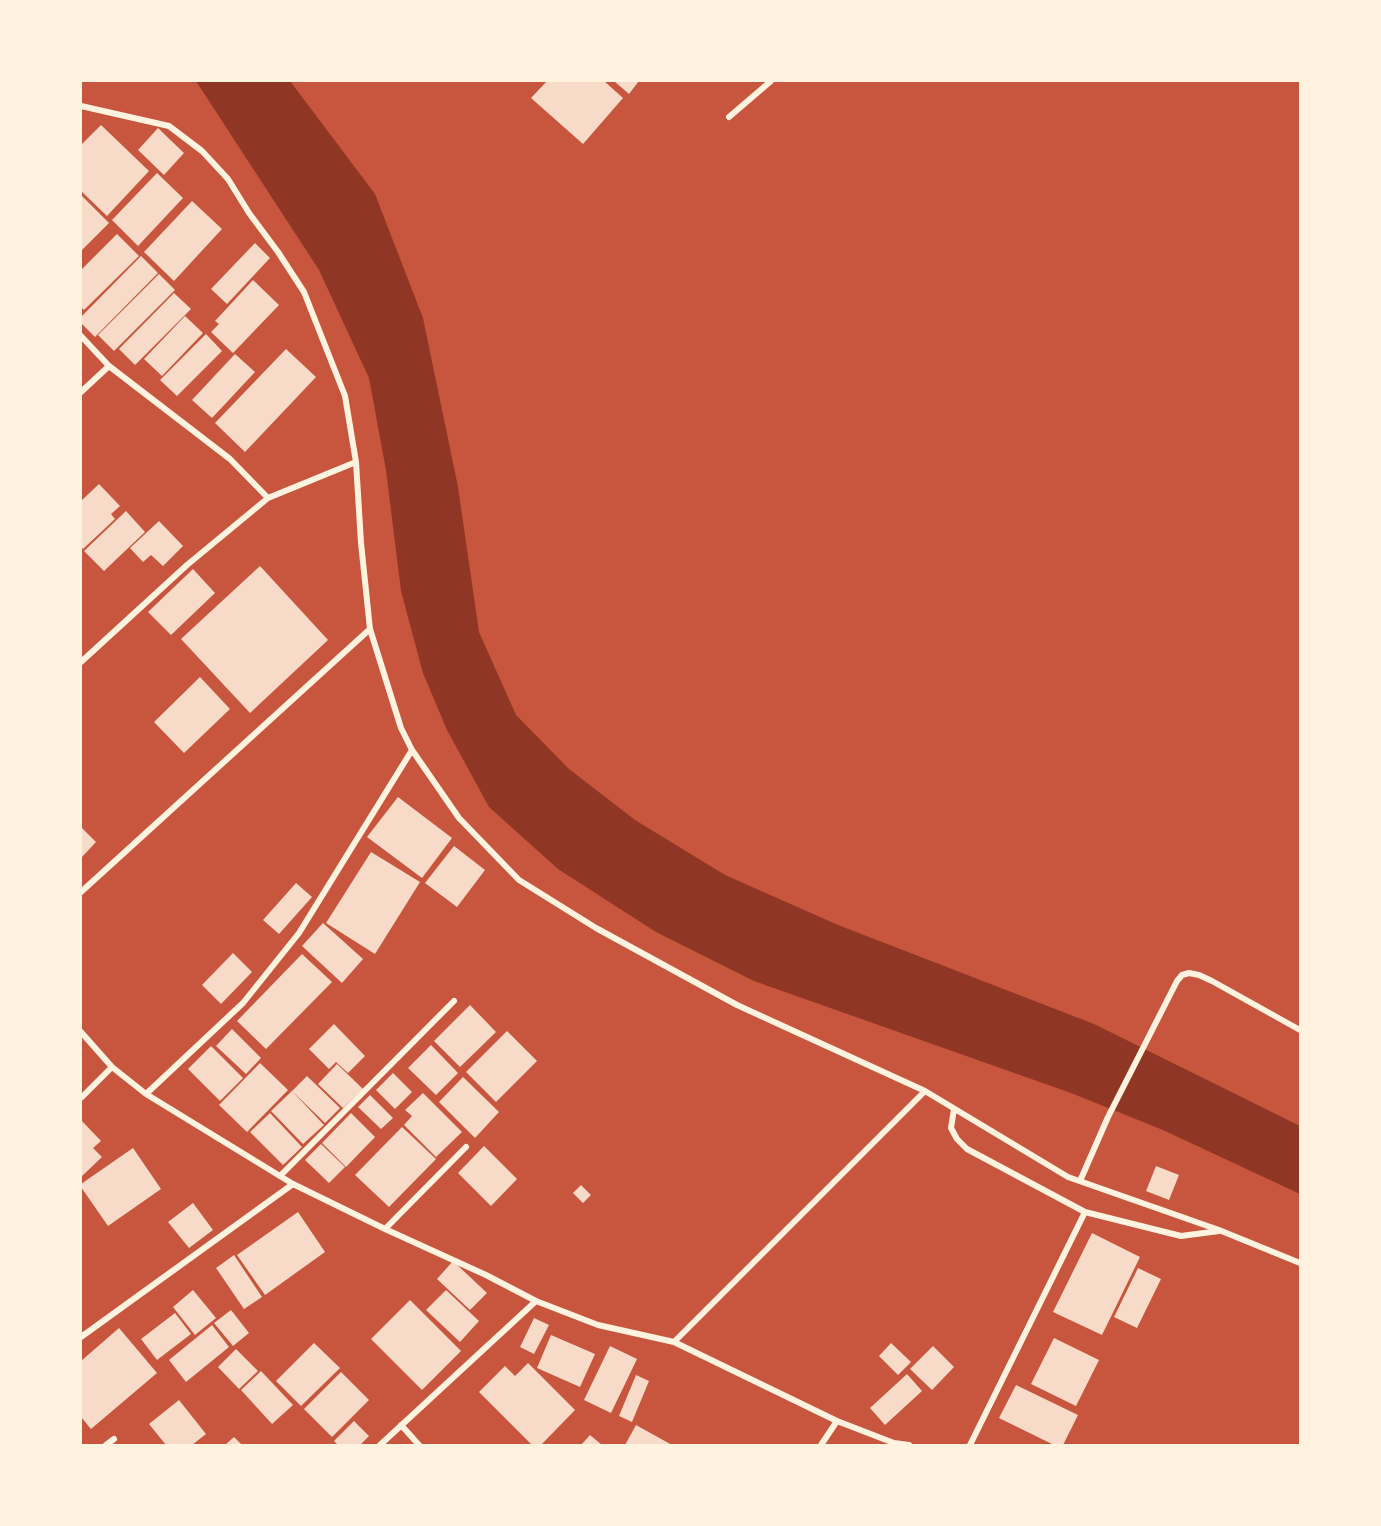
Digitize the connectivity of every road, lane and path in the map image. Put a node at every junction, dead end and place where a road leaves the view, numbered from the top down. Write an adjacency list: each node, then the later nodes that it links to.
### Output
1 (771, 81): 3 (street)
2 (81, 106): 7 (street)
3 (729, 117)
4 (81, 336): 5 (street)
5 (109, 366): 6 (street); 8 (street)
6 (81, 392)
7 (356, 462): 8 (street); 9 (street)
8 (268, 498): 10 (street)
9 (370, 629): 11 (street); 12 (street)
10 (81, 662)
11 (412, 750): 17 (street); 18 (street)
12 (81, 892)
13 (454, 1001): 22 (street)
14 (1300, 1030): 23 (street)
15 (81, 1032): 16 (street)
16 (112, 1067): 18 (street); 19 (street)
17 (925, 1091): 20 (street); 31 (street)
18 (146, 1094): 22 (street)
19 (81, 1098)
20 (954, 1109): 23 (street); 25 (street)
21 (466, 1146): 26 (street)
22 (280, 1176): 24 (street)
23 (1080, 1181): 27 (street)
24 (293, 1184): 26 (street); 30 (street)
25 (1085, 1212): 27 (street); 40 (street)
26 (385, 1229): 29 (street)
27 (1219, 1230): 28 (street)
28 (1300, 1263)
29 (536, 1301): 31 (street); 33 (street)
30 (81, 1337)
31 (674, 1341): 32 (street)
32 (837, 1421): 38 (street); 39 (street)
33 (401, 1425): 36 (street); 37 (street)
34 (114, 1439): 35 (street)
35 (106, 1445)
36 (380, 1445)
37 (419, 1445)
38 (821, 1445)
39 (909, 1445)
40 (970, 1445)

